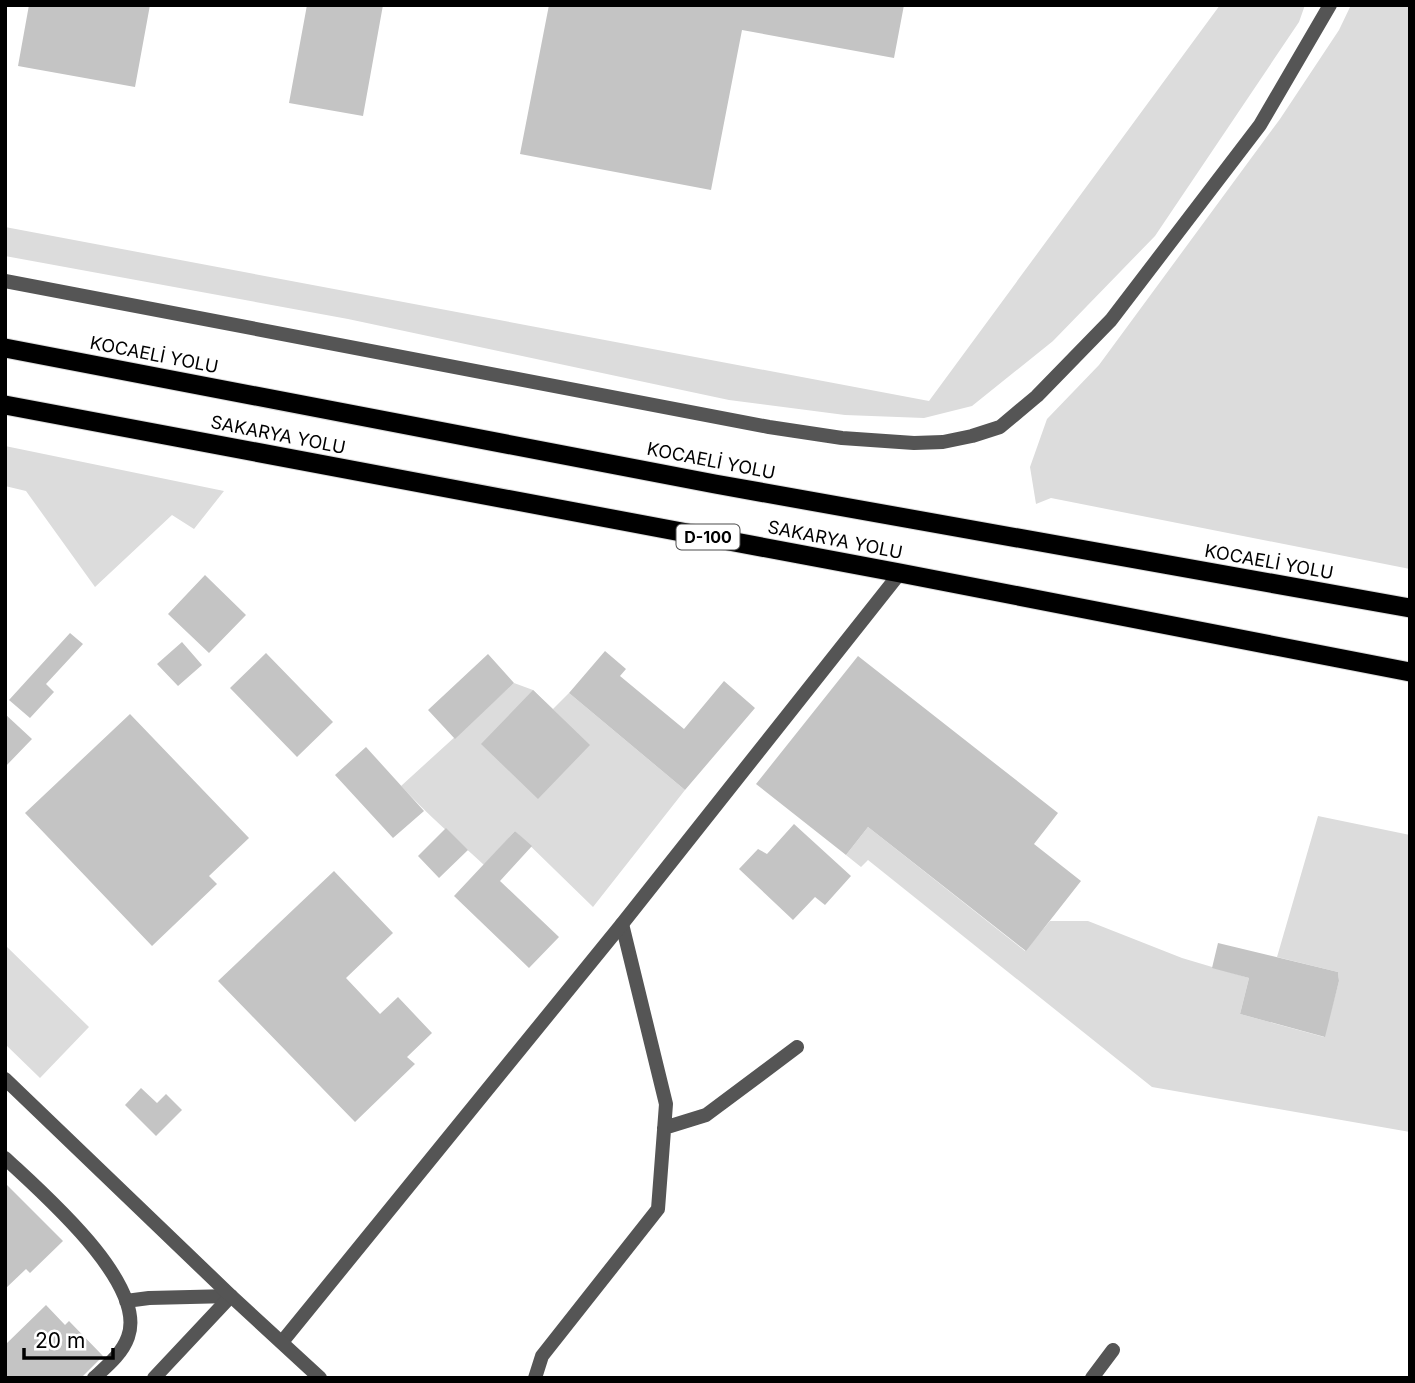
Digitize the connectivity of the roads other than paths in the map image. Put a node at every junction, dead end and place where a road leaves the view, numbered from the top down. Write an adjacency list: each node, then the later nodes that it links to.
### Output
1 (1330, 5): 2 (street)
2 (5, 281)
3 (5, 348): 6 (highway, KOCAELİ YOLU)
4 (5, 405): 5 (highway, SAKARYA YOLU / D-100)
5 (900, 573): 7 (highway, SAKARYA YOLU / D-100); 8 (street)
6 (1410, 608)
7 (1410, 672)
8 (622, 924): 11 (street); 15 (street)
9 (797, 1047): 11 (street)
10 (5, 1079): 13 (street)
11 (664, 1128): 20 (street)
12 (5, 1158): 14 (street)
13 (231, 1296): 14 (street); 15 (street); 18 (street)
14 (126, 1301): 17 (street)
15 (282, 1342): 19 (street)
16 (1113, 1350): 21 (street)
17 (94, 1378)
18 (154, 1378)
19 (320, 1378)
20 (535, 1378)
21 (1092, 1378)

